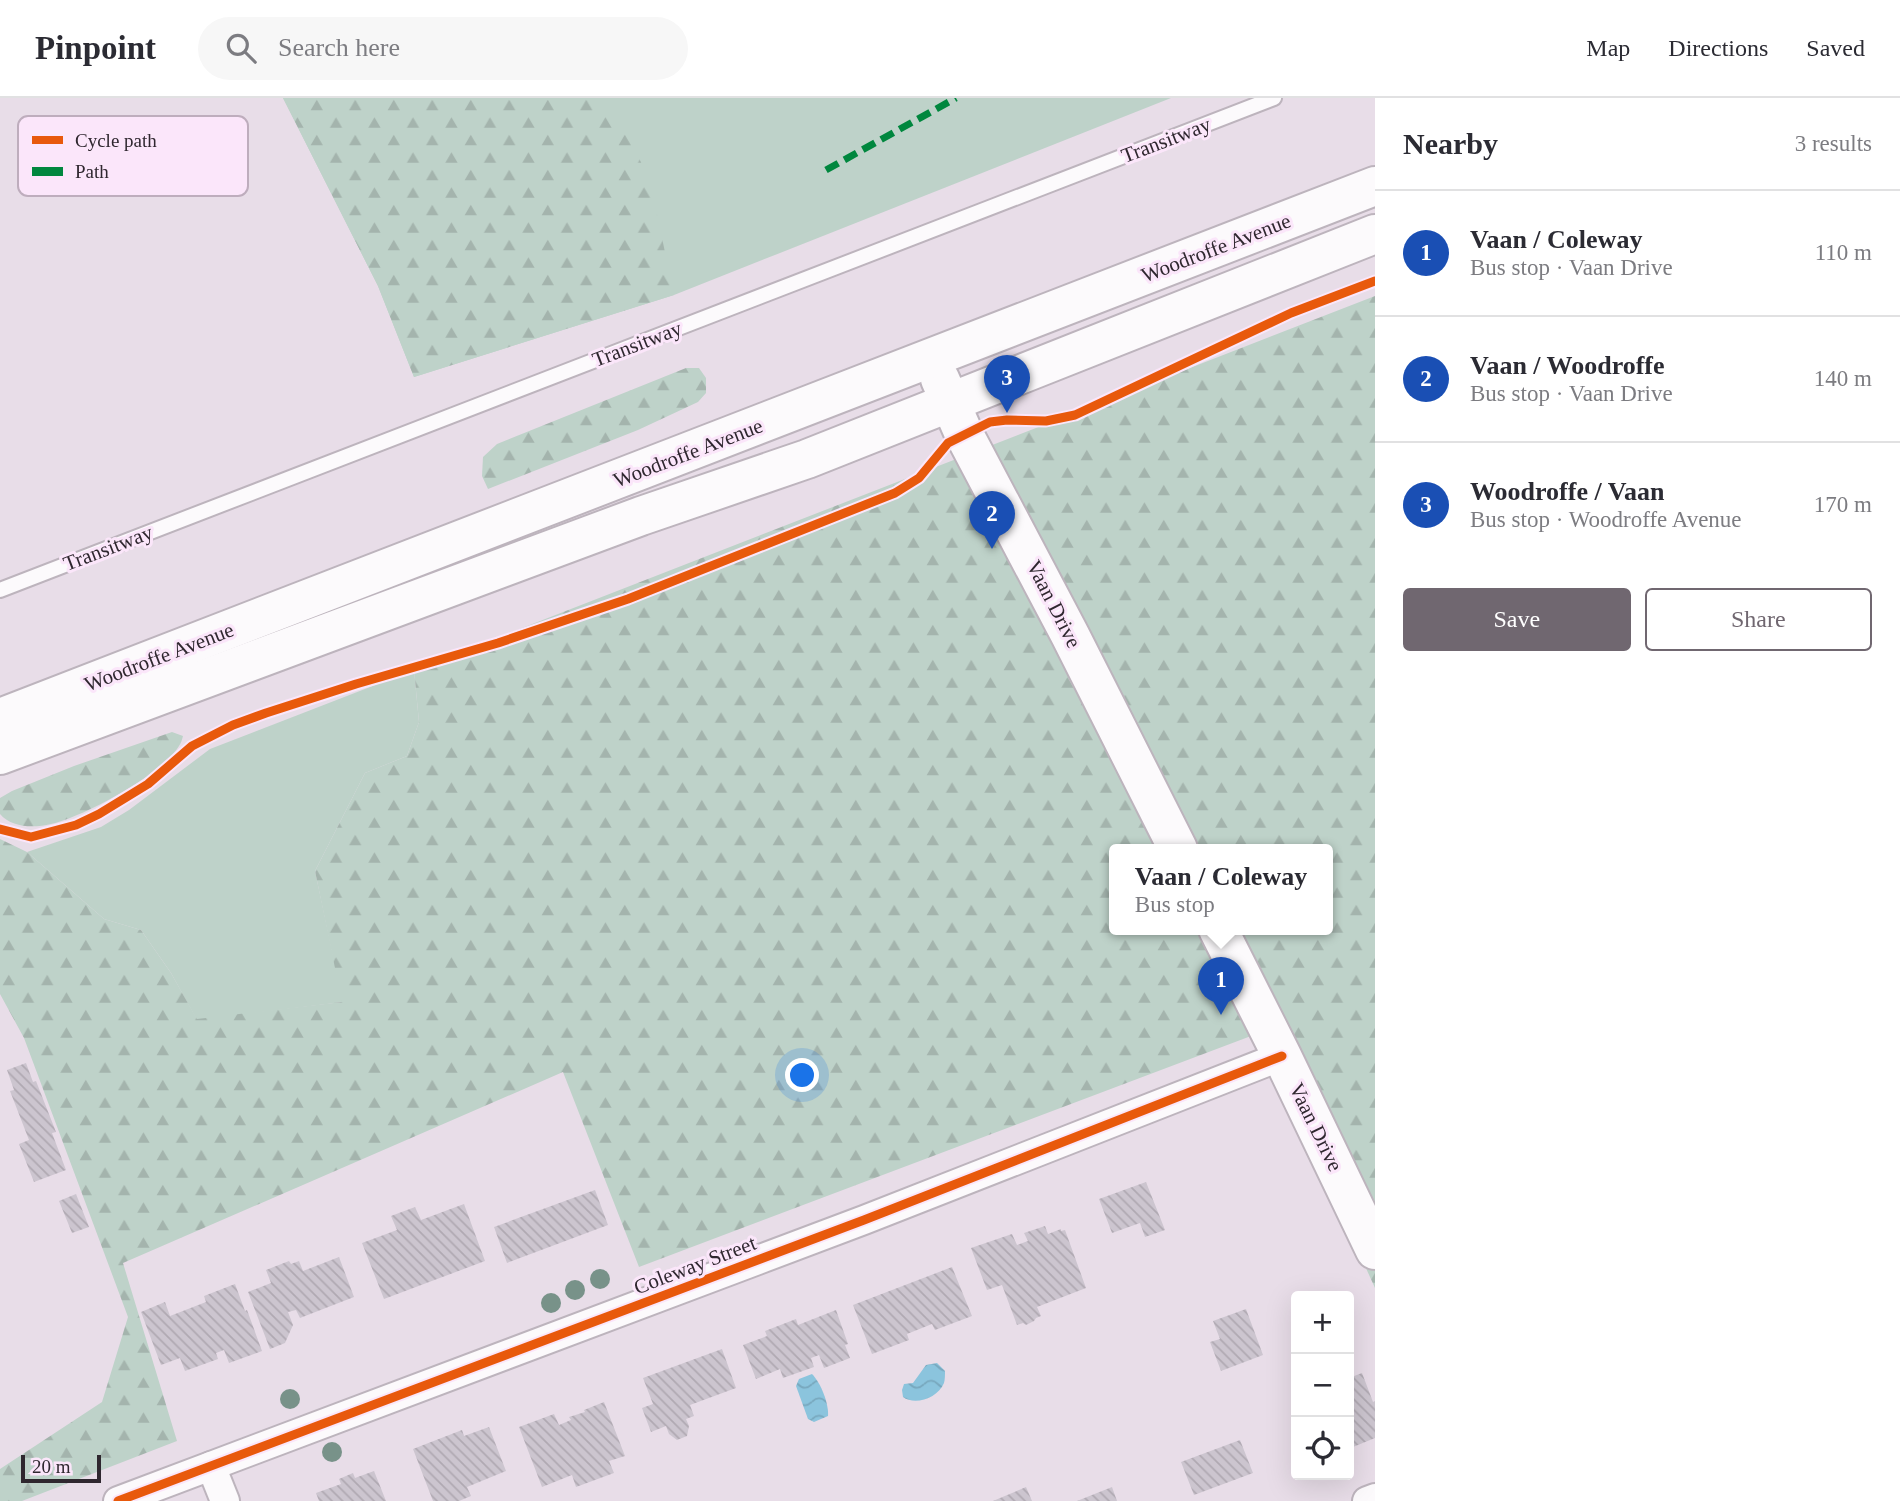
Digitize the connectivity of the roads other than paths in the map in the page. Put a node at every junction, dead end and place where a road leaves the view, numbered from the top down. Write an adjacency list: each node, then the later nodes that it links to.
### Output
1 (1274, 98): 6 (lane, Transitway)
2 (1375, 186): 4 (main road, Woodroffe Avenue)
3 (1375, 234): 5 (main road, Woodroffe Avenue)
4 (931, 359): 5 (main road, Vaan Drive); 7 (main road, Woodroffe Avenue)
5 (949, 402): 8 (main road, Woodroffe Avenue); 9 (main road, Vaan Drive)
6 (0, 590)
7 (0, 718)
8 (0, 755)
9 (1175, 844)
10 (1221, 935): 11 (main road, Vaan Drive)
11 (1282, 1056): 12 (main road, Vaan Drive); 13 (street, Coleway Street)
12 (1375, 1250)
13 (211, 1466): 15 (street, Coleway Street); 16 (street)
14 (1375, 1498): 17 (street)
15 (118, 1501)
16 (225, 1501)
17 (1367, 1501)

